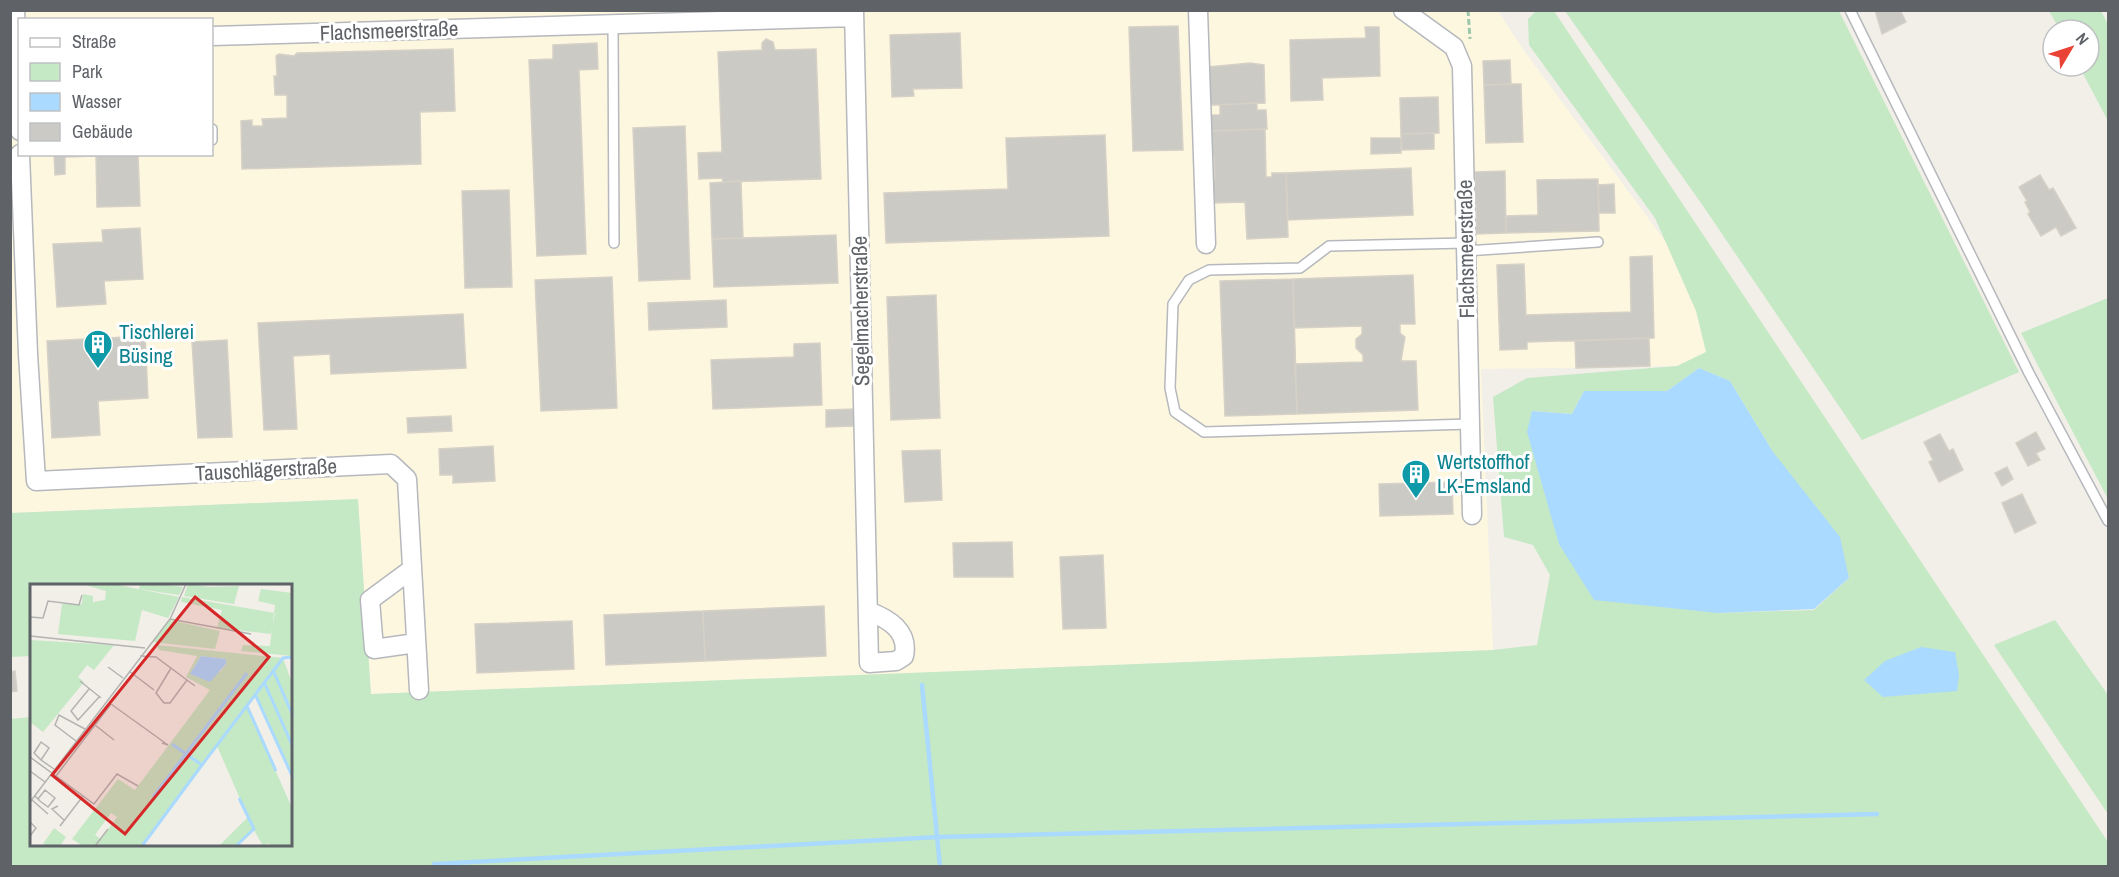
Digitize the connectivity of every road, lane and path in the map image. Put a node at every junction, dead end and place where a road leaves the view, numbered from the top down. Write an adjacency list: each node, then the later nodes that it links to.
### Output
1 (15, 10): 8 (street)
2 (1198, 10): 12 (street)
3 (1403, 10): 13 (street, Flachsmeerstraße)
4 (1850, 10): 17 (lane)
5 (854, 14): 6 (street, Flachsmeerstraße); 19 (street, Segelmacherstraße)
6 (613, 24): 7 (street, Flachsmeerstraße); 11 (lane)
7 (213, 36)
8 (18, 41)
9 (20, 156): 14 (street, Tauschlägerstraße)
10 (1598, 242): 13 (lane)
11 (614, 243)
12 (1206, 244)
13 (1466, 247): 15 (street, Flachsmeerstraße); 15 (lane)
14 (19, 354): 18 (street, Tauschlägerstraße)
15 (1470, 424): 16 (street, Flachsmeerstraße)
16 (1472, 515)
17 (2109, 521)
18 (412, 569): 20 (street, Tauschlägerstraße); 20 (street)
19 (868, 611)
20 (416, 643): 21 (street, Tauschlägerstraße)
21 (419, 690)

